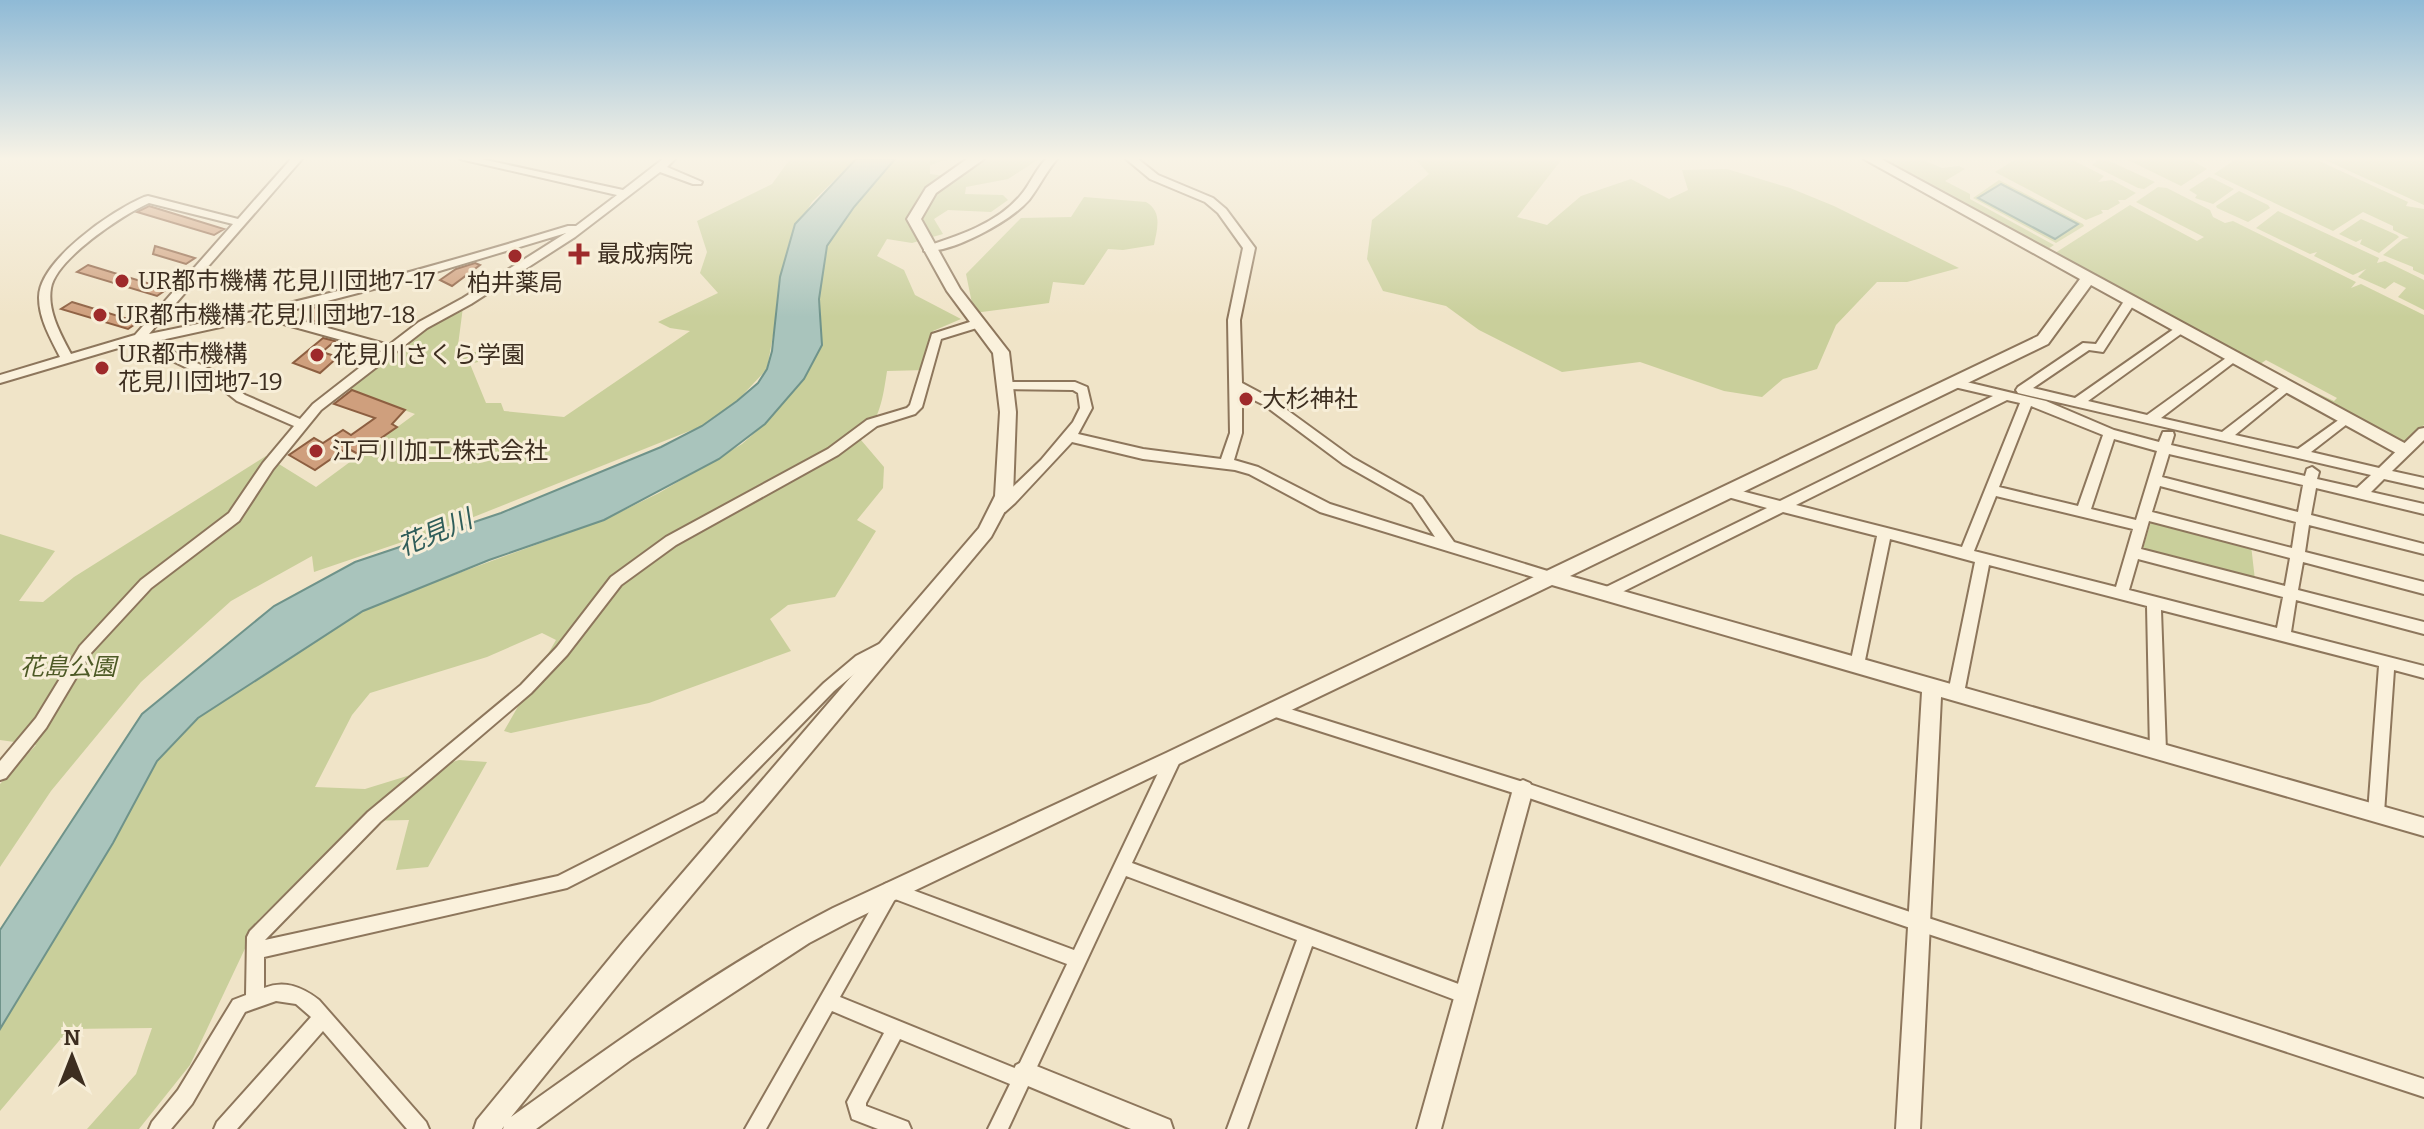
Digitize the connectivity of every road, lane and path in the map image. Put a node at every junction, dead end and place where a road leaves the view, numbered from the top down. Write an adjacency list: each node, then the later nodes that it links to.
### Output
1 (129, 212): 20 (street)
2 (197, 212): 9 (street)
3 (251, 212): 9 (street)
4 (599, 212): 10 (street)
5 (916, 212): 11 (street)
6 (1009, 212): 11 (street)
7 (1223, 212): 23 (street)
8 (1968, 212): 12 (street)
9 (241, 223): 17 (street)
10 (580, 226): 14 (street); 18 (street)
11 (928, 249): 15 (street)
12 (2089, 278): 13 (street); 22 (street)
13 (2130, 301): 16 (street); 28 (street)
14 (262, 314): 17 (street); 18 (street)
15 (976, 324): 24 (street); 85 (street)
16 (2181, 328): 19 (street); 28 (street)
17 (138, 340): 20 (street); 31 (street)
18 (388, 349): 31 (street)
19 (2233, 357): 25 (street); 30 (street)
20 (67, 358): 21 (street)
21 (0, 379)
22 (1954, 383): 26 (street); 45 (street)
23 (1236, 385): 39 (street); 54 (street)
24 (1006, 386): 34 (street); 48 (street)
25 (2287, 386): 29 (street); 35 (street)
26 (2006, 395): 27 (street); 47 (street)
27 (2027, 400): 33 (street); 44 (street)
28 (2076, 403): 30 (street)
29 (2347, 418): 37 (street); 38 (street)
30 (2150, 419): 35 (street)
31 (302, 425): 77 (street)
32 (2424, 432): 37 (street)
33 (2110, 433): 36 (street); 50 (street)
34 (1067, 436): 39 (street); 48 (street)
35 (2224, 437): 38 (street)
36 (2166, 441): 41 (street); 42 (street)
37 (2404, 450): 40 (street)
38 (2299, 455): 40 (street)
39 (1226, 464): 54 (street)
40 (2381, 473): 43 (street); 46 (street)
41 (2312, 477): 46 (street); 51 (street)
42 (2157, 481): 51 (street); 52 (street)
43 (2424, 483)
44 (1991, 490): 50 (street); 58 (street)
45 (1726, 492): 47 (street); 60 (street)
46 (2360, 494): 49 (street)
47 (1779, 506): 53 (street); 63 (street)
48 (1000, 509): 68 (street)
49 (2424, 509)
50 (2083, 512): 52 (street)
51 (2305, 517): 55 (street); 57 (street)
52 (2143, 520): 56 (street); 57 (street)
53 (1884, 533): 58 (street); 70 (street)
54 (1449, 546): 60 (street)
55 (2424, 549)
56 (2135, 553): 62 (street); 64 (street)
57 (2299, 553): 61 (street); 62 (street)
58 (1966, 554): 59 (street)
59 (1983, 559): 64 (street); 73 (street)
60 (1549, 577): 63 (street); 74 (street)
61 (2424, 588)
62 (2292, 593): 66 (street); 67 (street)
63 (1605, 594): 70 (street)
64 (2121, 595): 65 (street)
65 (2154, 603): 67 (street); 75 (street)
66 (2424, 628)
67 (2283, 636): 69 (street)
68 (886, 646): 85 (street); 97 (street)
69 (2387, 662): 71 (street); 79 (street)
70 (1857, 665): 72 (street)
71 (2424, 672)
72 (1932, 686): 73 (street); 83 (street)
73 (1956, 693): 75 (street)
74 (1274, 710): 76 (street); 78 (street)
75 (2158, 751): 79 (street)
76 (1173, 759): 81 (street); 82 (street)
77 (0, 773)
78 (1523, 789): 83 (street); 87 (street)
79 (2376, 813): 80 (street)
80 (2424, 827)
81 (1123, 867): 84 (street); 86 (street)
82 (891, 890): 86 (street); 89 (street); 98 (street)
83 (1919, 923): 93 (street); 105 (street)
84 (1307, 935): 87 (street); 103 (street)
85 (256, 951): 88 (street)
86 (1078, 960): 92 (street)
87 (1466, 995): 104 (street)
88 (255, 998): 90 (street); 94 (street)
89 (828, 1001): 91 (street); 99 (street)
90 (322, 1018): 95 (street); 96 (street)
91 (896, 1028): 92 (street); 100 (street)
92 (1022, 1076): 101 (street); 102 (street)
93 (2424, 1088)
94 (159, 1129)
95 (224, 1129)
96 (419, 1129)
97 (486, 1129)
98 (515, 1129)
99 (755, 1129)
100 (901, 1129)
101 (998, 1129)
102 (1161, 1129)
103 (1237, 1129)
104 (1429, 1129)
105 (1908, 1129)

